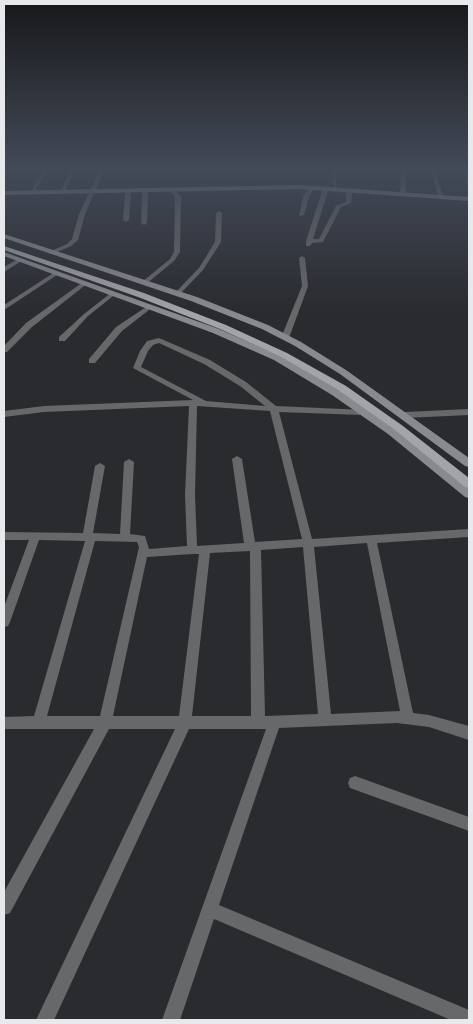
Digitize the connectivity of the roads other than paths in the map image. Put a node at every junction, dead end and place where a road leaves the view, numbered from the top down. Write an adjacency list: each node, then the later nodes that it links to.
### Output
1 (81, 218): 11 (street)
2 (144, 218): 7 (street)
3 (178, 218): 17 (street)
4 (219, 218): 20 (street)
5 (316, 218): 6 (street)
6 (333, 218)
7 (144, 223)
8 (4, 236): 11 (main road)
9 (4, 242): 38 (main road)
10 (4, 248): 39 (main road)
11 (53, 252): 17 (main road)
12 (4, 254): 14 (main road)
13 (302, 258): 23 (street)
14 (20, 260): 15 (street); 16 (main road)
15 (4, 270)
16 (57, 273): 18 (main road); 22 (street)
17 (144, 282): 20 (main road)
18 (85, 283): 19 (main road); 25 (street)
19 (114, 293): 21 (main road); 24 (street)
20 (177, 294): 23 (main road)
21 (151, 306): 26 (street); 30 (main road)
22 (4, 308)
23 (285, 338): 33 (main road)
24 (62, 339)
25 (4, 350)
26 (92, 361)
27 (193, 403): 28 (street); 32 (street); 50 (street)
28 (204, 404): 29 (street); 29 (street)
29 (274, 410): 30 (street); 47 (street)
30 (362, 412): 40 (main road)
31 (469, 412): 33 (street)
32 (4, 414)
33 (405, 415): 36 (main road)
34 (237, 459): 48 (street)
35 (129, 462): 45 (street)
36 (469, 462)
37 (100, 466): 44 (street)
38 (469, 474)
39 (469, 484)
40 (469, 494)
41 (469, 533): 46 (street)
42 (4, 536): 43 (street)
43 (35, 537): 44 (street); 52 (street)
44 (89, 538): 45 (street); 59 (street)
45 (125, 538): 51 (street)
46 (372, 539): 47 (street); 53 (street)
47 (308, 543): 48 (street); 54 (street)
48 (253, 546): 49 (street); 56 (street)
49 (205, 549): 50 (street); 55 (street)
50 (192, 550): 51 (street)
51 (143, 553): 60 (street)
52 (4, 622)
53 (408, 718): 54 (street); 61 (street)
54 (325, 721): 57 (street)
55 (185, 722): 56 (street); 60 (street); 67 (street)
56 (258, 722): 57 (street)
57 (276, 722): 65 (street)
58 (4, 723): 59 (street)
59 (39, 723): 60 (street)
60 (105, 723): 64 (street)
61 (469, 733)
62 (355, 783): 63 (street)
63 (469, 824)
64 (4, 907)
65 (210, 909): 66 (street); 68 (street)
66 (469, 1019)
67 (45, 1020)
68 (171, 1020)

